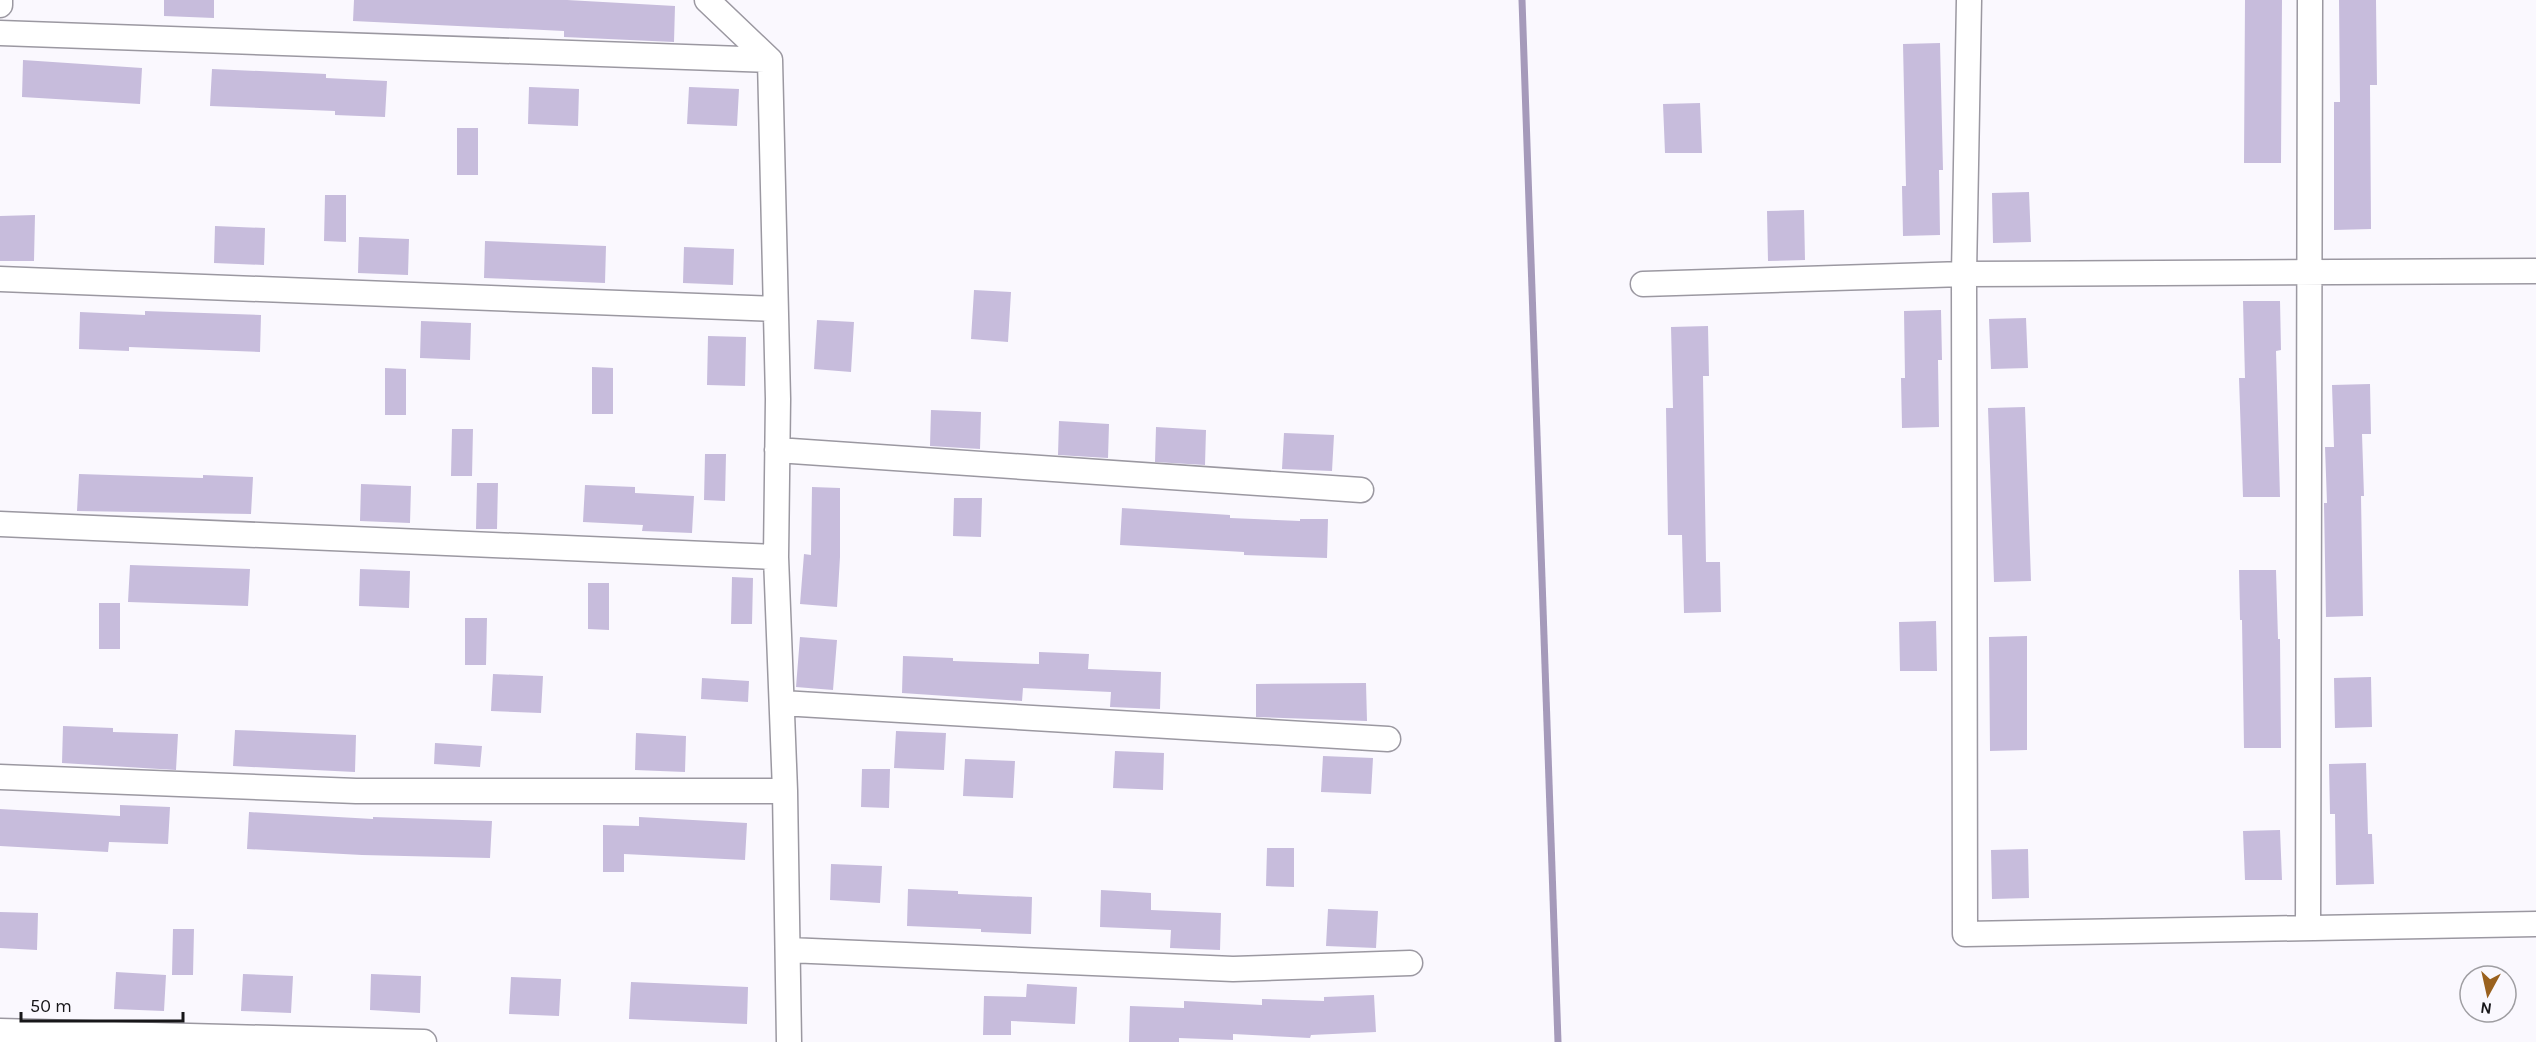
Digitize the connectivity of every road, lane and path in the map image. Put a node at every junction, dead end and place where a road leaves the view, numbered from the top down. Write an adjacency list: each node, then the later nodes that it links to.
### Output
1 (0, 0): 5 (street)
2 (707, 0): 7 (street)
3 (1969, 0): 10 (street)
4 (2310, 0): 9 (street)
5 (0, 5)
6 (0, 33): 7 (street)
7 (770, 60): 13 (street)
8 (2536, 271): 9 (street)
9 (2308, 273): 10 (street); 23 (street)
10 (1964, 274): 12 (street); 23 (street)
11 (0, 279): 13 (street)
12 (1643, 284)
13 (774, 309): 14 (street)
14 (777, 450): 15 (street); 17 (street)
15 (1361, 490)
16 (0, 524): 17 (street)
17 (776, 557): 18 (street)
18 (782, 703): 19 (street); 21 (street)
19 (1389, 739)
20 (0, 777): 21 (street)
21 (785, 791): 24 (street)
22 (2536, 924): 23 (street)
23 (2308, 928)
24 (788, 950): 25 (street); 28 (street)
25 (1410, 963)
26 (0, 1031): 27 (street)
27 (424, 1042)
28 (789, 1042)

